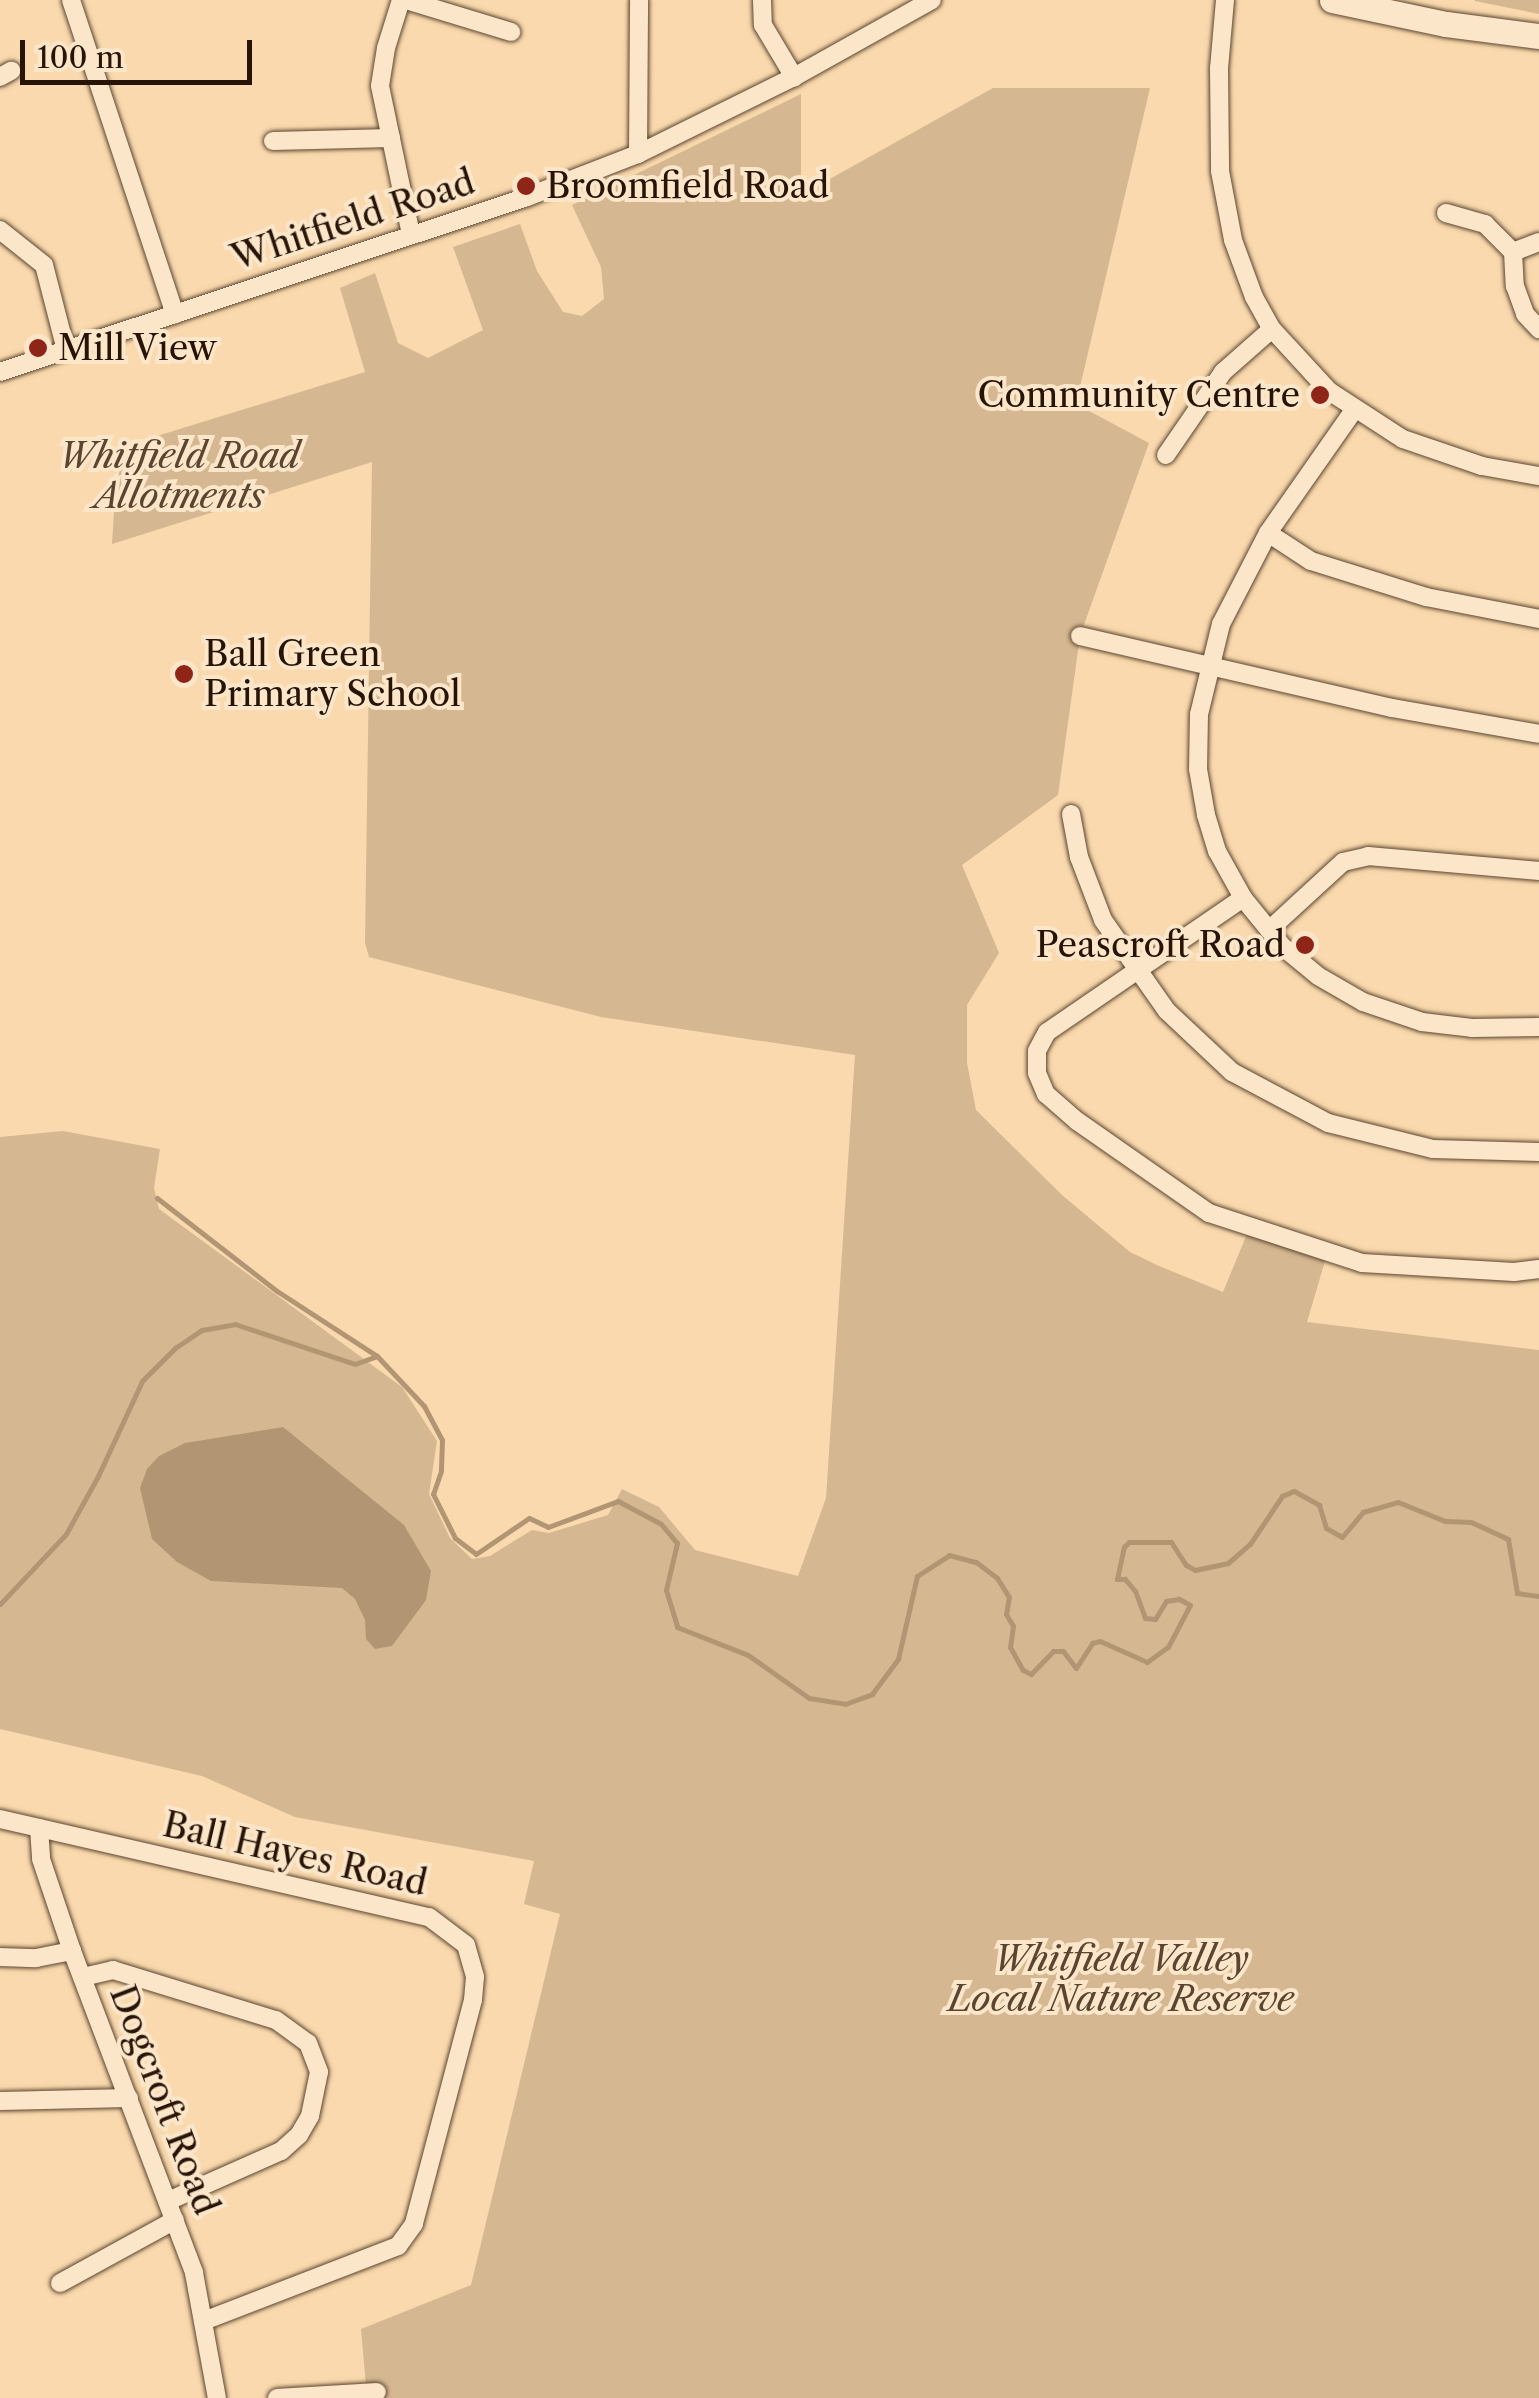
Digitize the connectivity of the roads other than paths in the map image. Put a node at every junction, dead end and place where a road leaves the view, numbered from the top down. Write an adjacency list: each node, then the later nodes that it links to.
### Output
1 (71, 0): 19 (street)
2 (404, 0): 8 (street); 11 (street)
3 (639, 0): 13 (street)
4 (762, 0): 10 (street)
5 (932, 0): 10 (street, Whitfield Road)
6 (1225, 0): 21 (street)
7 (1332, 0): 9 (street)
8 (510, 32)
9 (1539, 36)
10 (794, 77): 13 (street, Whitfield Road)
11 (391, 138): 12 (street); 16 (street)
12 (273, 141)
13 (638, 154): 16 (street, Whitfield Road)
14 (1446, 213): 18 (street)
15 (0, 230): 22 (street)
16 (411, 235): 19 (street, Whitfield Road)
17 (1539, 242): 18 (street)
18 (1513, 252): 20 (street)
19 (175, 314): 22 (street, Whitfield Road)
20 (1539, 328)
21 (1272, 329): 24 (street); 25 (street)
22 (66, 350): 23 (street, Whitfield Road)
23 (0, 372)
24 (1354, 410): 26 (street); 27 (street)
25 (1166, 455)
26 (1539, 476)
27 (1268, 533): 28 (street); 30 (street)
28 (1539, 618)
29 (1080, 636): 30 (street)
30 (1208, 668): 31 (street); 34 (street)
31 (1539, 734)
32 (1071, 814): 36 (street)
33 (1539, 872): 35 (street)
34 (1242, 898): 35 (street); 36 (street)
35 (1269, 930): 37 (street)
36 (1136, 968): 38 (street); 39 (street)
37 (1539, 1026)
38 (1539, 1152)
39 (1539, 1268)
40 (0, 1819): 41 (street, Ball Hayes Road)
41 (39, 1828): 42 (street, Dogcroft Road); 50 (street, Ball Hayes Road)
42 (72, 1951): 43 (street); 44 (street, Dogcroft Road)
43 (0, 1958)
44 (82, 1976): 45 (street, Dogcroft Road); 47 (street)
45 (129, 2098): 46 (street); 47 (street, Dogcroft Road)
46 (0, 2101)
47 (168, 2201): 48 (street, Dogcroft Road)
48 (175, 2220): 49 (street); 50 (street, Dogcroft Road)
49 (60, 2283)
50 (204, 2321): 52 (street, Dogcroft Road)
51 (377, 2392): 53 (street)
52 (217, 2398)
53 (277, 2398)

